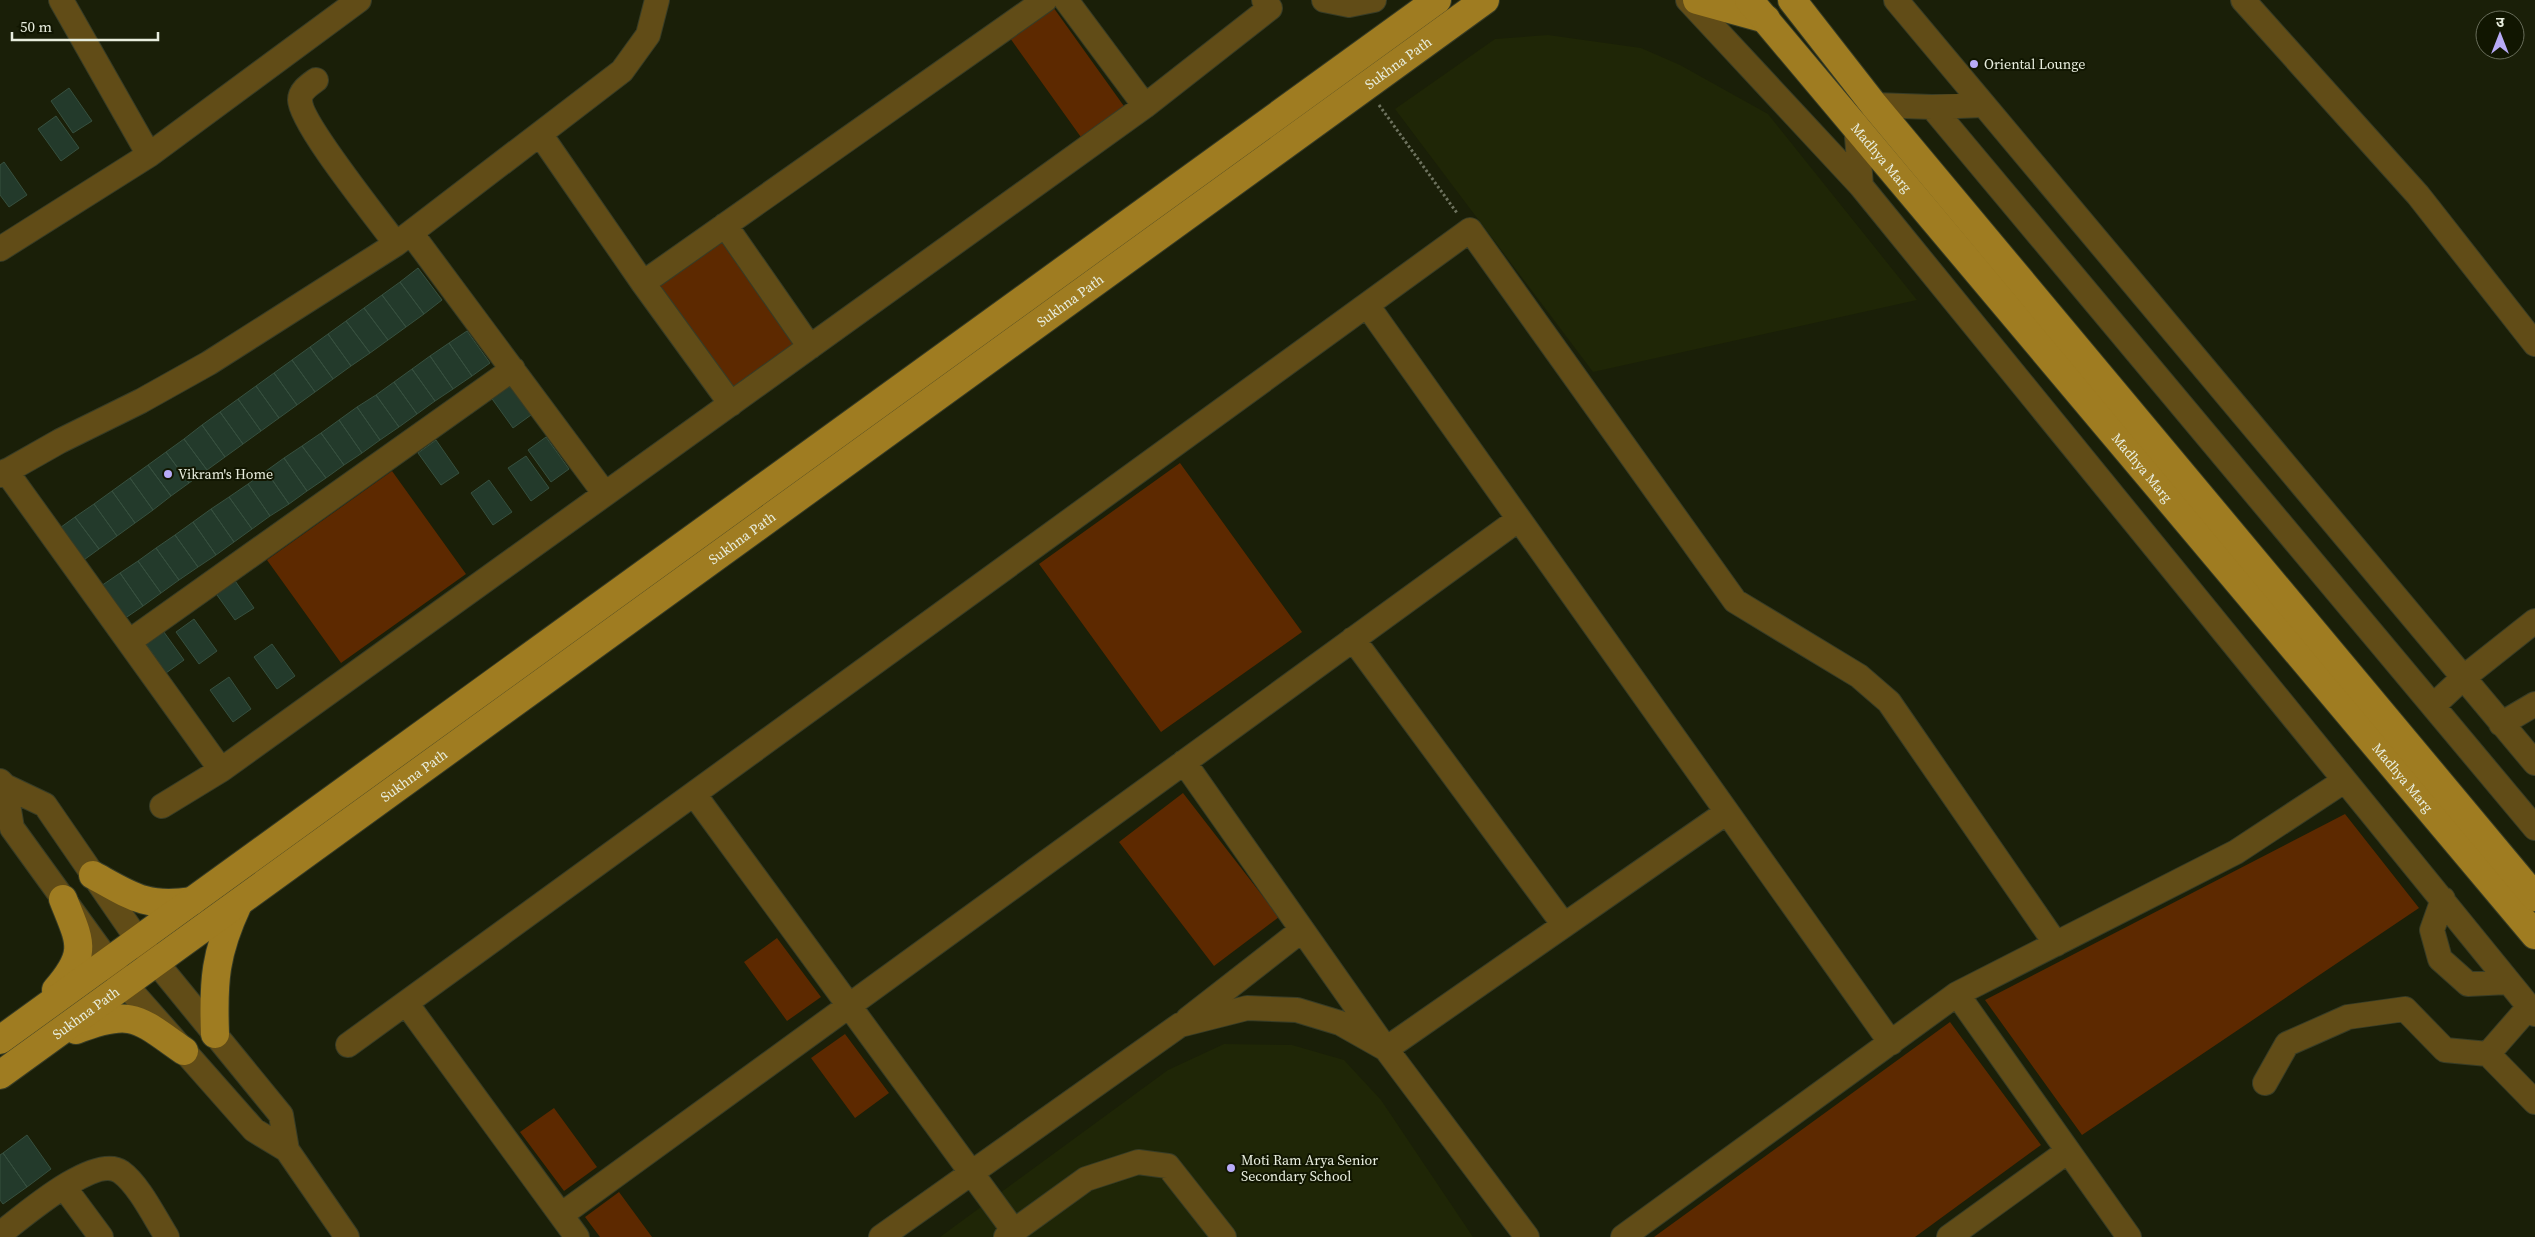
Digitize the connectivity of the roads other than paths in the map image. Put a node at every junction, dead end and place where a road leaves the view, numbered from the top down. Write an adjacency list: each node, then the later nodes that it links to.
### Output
1 (61, 0): 24 (street)
2 (359, 0): 24 (street)
3 (657, 0): 23 (street)
4 (1045, 0): 26 (street)
5 (1066, 0): 20 (street)
6 (1264, 0): 20 (street)
7 (1324, 0): 8 (street)
8 (1374, 0)
9 (1437, 0): 58 (main road, Sukhna Path)
10 (1484, 0): 59 (main road, Sukhna Path)
11 (1688, 0): 25 (street)
12 (1697, 0): 16 (main road)
13 (1792, 0): 18 (main road, Madhya Marg)
14 (1896, 0): 19 (street)
15 (2243, 0): 31 (street)
16 (1757, 10): 22 (main road, Madhya Marg)
17 (316, 80): 27 (street)
18 (1874, 105): 21 (street); 55 (main road, Madhya Marg)
19 (1984, 105): 21 (street); 41 (street)
20 (1145, 106): 32 (street)
21 (1932, 107): 43 (street)
22 (1856, 124): 25 (street); 62 (main road, Madhya Marg)
23 (540, 134): 27 (street); 29 (street)
24 (149, 155): 28 (street)
25 (1861, 186): 48 (street)
26 (725, 225): 29 (street); 32 (street)
27 (403, 238): 33 (street); 35 (street)
28 (0, 249)
29 (643, 283): 34 (street)
30 (1367, 305): 37 (street); 50 (street); 64 (street)
31 (2535, 344)
32 (810, 347): 34 (street)
33 (512, 369): 36 (street); 40 (street)
34 (731, 404): 36 (street)
35 (3, 473): 40 (street)
36 (605, 494): 47 (street)
37 (1519, 519): 39 (street); 52 (street)
38 (2535, 621): 41 (street)
39 (1353, 639): 45 (street); 60 (street)
40 (130, 641): 47 (street)
41 (2463, 678): 43 (street); 44 (street)
42 (2535, 704): 44 (street)
43 (2433, 706): 53 (street)
44 (2501, 724): 46 (street)
45 (1184, 762): 61 (street); 71 (street)
46 (2535, 763)
47 (221, 770): 51 (street)
48 (2344, 781): 56 (street); 64 (street)
49 (2, 784): 54 (street); 57 (street)
50 (694, 794): 70 (street); 71 (street)
51 (162, 806)
52 (1727, 812): 60 (street); 77 (street)
53 (2535, 828)
54 (93, 875): 58 (main road); 63 (street)
55 (2535, 897)
56 (2442, 899): 67 (street); 67 (street)
57 (64, 900): 65 (street); 73 (main road)
58 (192, 901): 63 (main road, Sukhna Path)
59 (238, 902): 66 (main road, Sukhna Path); 75 (main road)
60 (1564, 926): 80 (street)
61 (1302, 930): 74 (street); 80 (street)
62 (2535, 935)
63 (138, 940): 65 (main road, Sukhna Path); 66 (street)
64 (2056, 944): 69 (street)
65 (109, 961): 68 (street); 73 (main road, Sukhna Path)
66 (156, 962): 68 (main road, Sukhna Path); 75 (street)
67 (2508, 982): 72 (street)
68 (125, 984): 79 (main road, Sukhna Path); 81 (street)
69 (1957, 994): 77 (street); 87 (street)
70 (406, 1003): 78 (street); 90 (street)
71 (849, 1006): 88 (street); 90 (street)
72 (2532, 1011): 82 (street)
73 (34, 1015): 76 (main road, Sukhna Path)
74 (1180, 1025): 80 (street); 88 (street)
75 (215, 1034): 86 (street)
76 (0, 1040)
77 (1891, 1043): 100 (street)
78 (348, 1045)
79 (41, 1046): 81 (main road); 83 (main road, Sukhna Path)
80 (1386, 1049): 99 (street)
81 (184, 1052): 86 (street)
82 (2488, 1054): 84 (street); 85 (street)
83 (0, 1075)
84 (2265, 1083)
85 (2535, 1102)
86 (287, 1150): 95 (street)
87 (2068, 1151): 101 (street); 102 (street)
88 (971, 1174): 92 (street); 97 (street)
89 (64, 1187): 91 (street); 93 (street); 94 (street)
90 (561, 1214): 96 (street)
91 (0, 1234)
92 (1010, 1234): 98 (street)
93 (101, 1237)
94 (167, 1237)
95 (347, 1237)
96 (577, 1237)
97 (882, 1237)
98 (1224, 1237)
99 (1527, 1237)
100 (1623, 1237)
101 (1949, 1237)
102 (2129, 1237)

